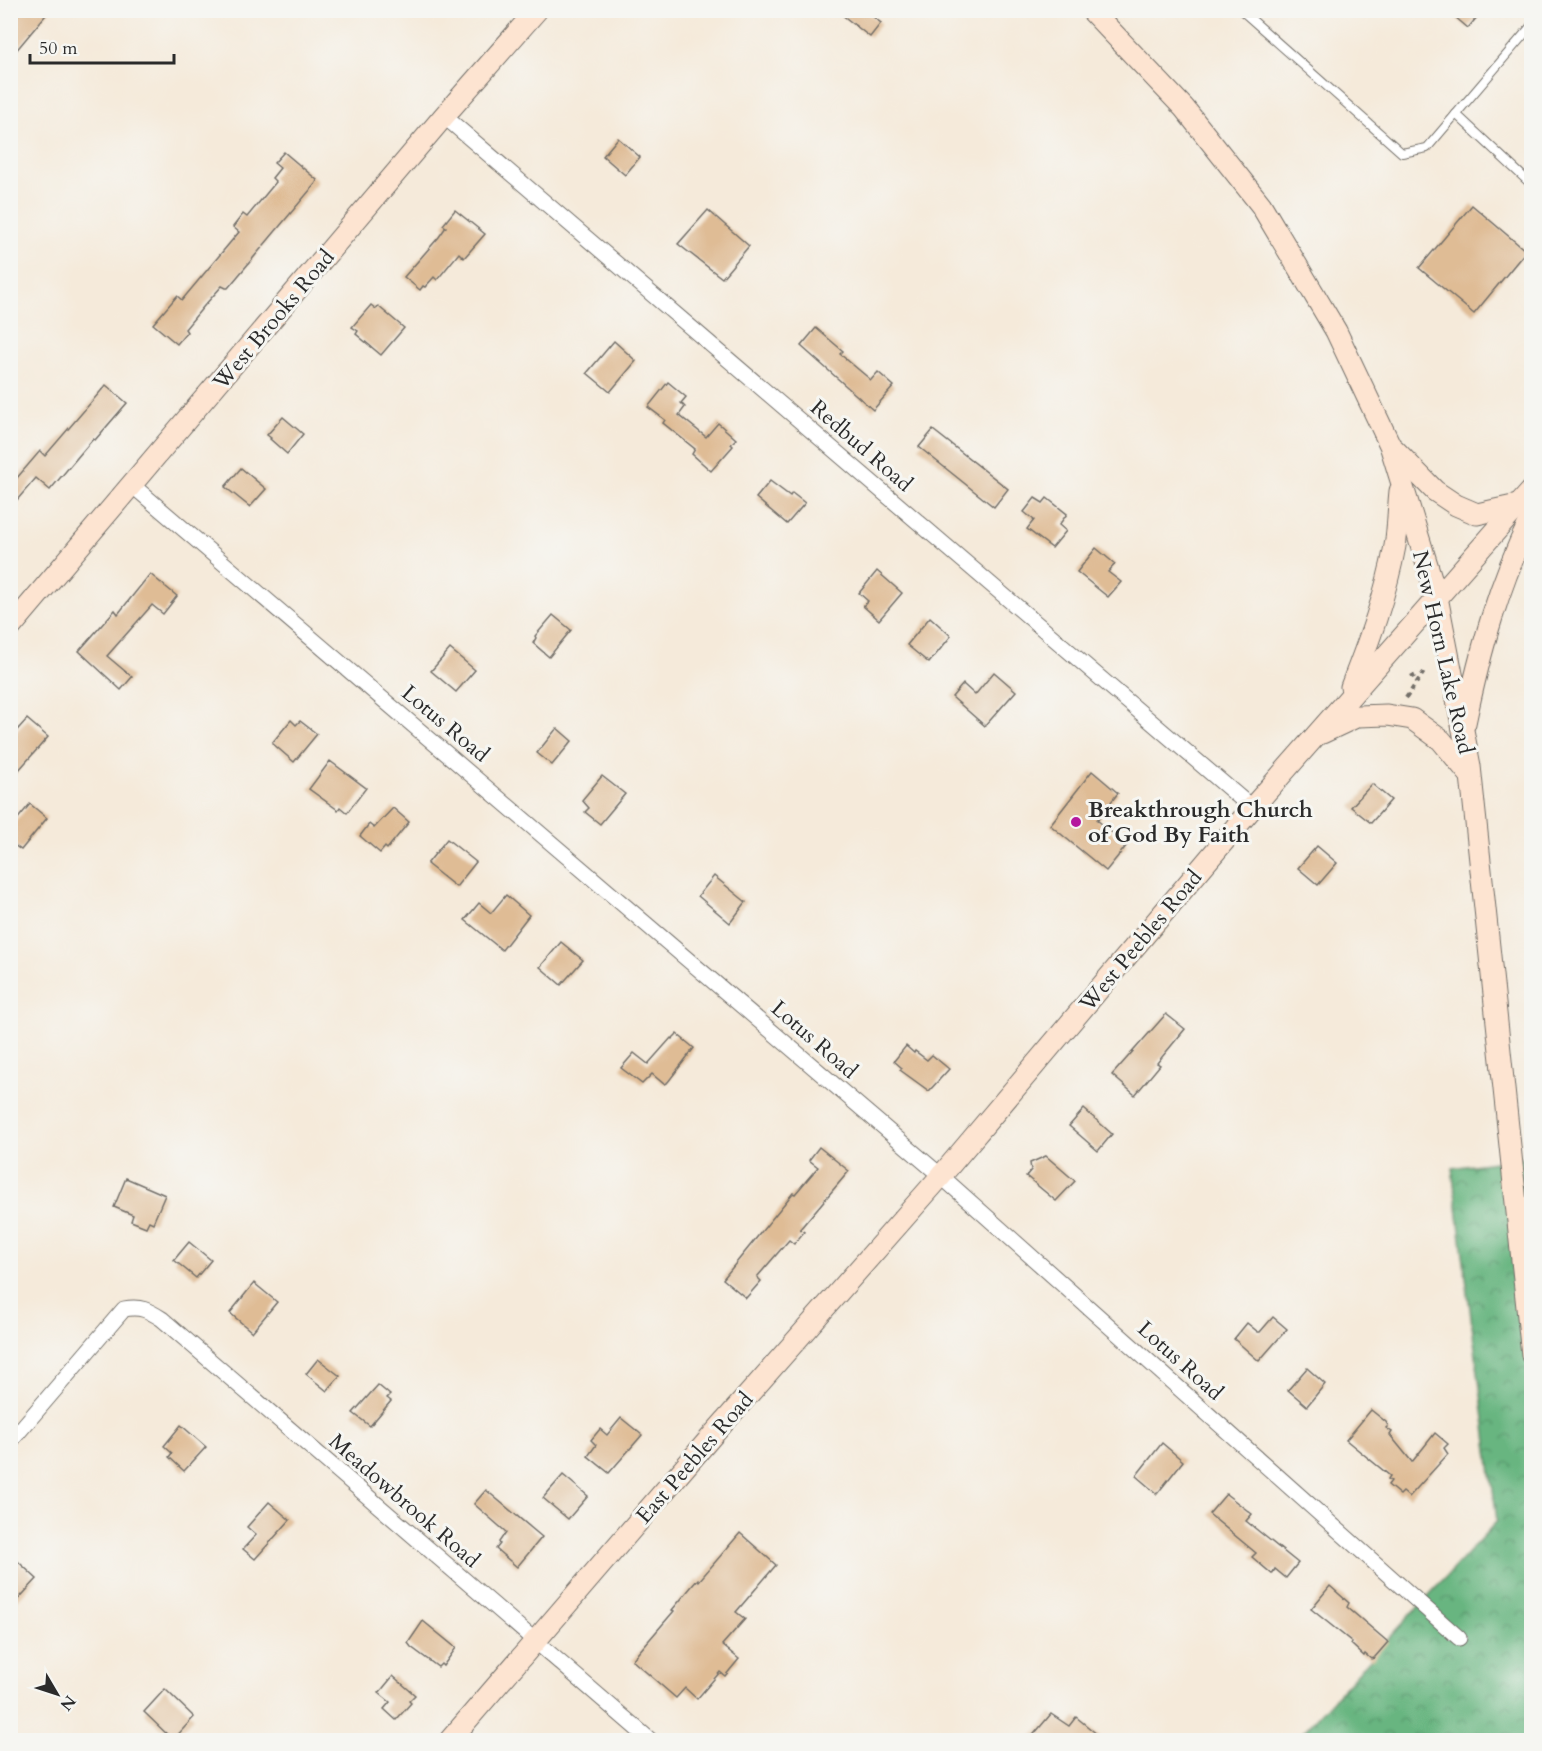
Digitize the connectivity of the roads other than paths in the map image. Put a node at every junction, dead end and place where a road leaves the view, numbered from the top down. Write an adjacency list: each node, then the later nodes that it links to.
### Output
1 (537, 10): 6 (main road, West Brooks Road)
2 (1091, 10): 8 (main road, New Horn Lake Road)
3 (1241, 10): 5 (lane)
4 (1532, 25): 5 (lane)
5 (1456, 114): 7 (lane)
6 (444, 116): 10 (main road, West Brooks Road); 18 (street, Redbud Road)
7 (1532, 185)
8 (1390, 445): 9 (main road, New Horn Lake Road); 11 (main road)
9 (1401, 482): 12 (main road, New Horn Lake Road); 14 (main road)
10 (132, 485): 13 (main road, West Brooks Road); 19 (street, Lotus Road)
11 (1527, 504): 12 (main road, West Peebles Road); 15 (main road)
12 (1437, 597): 14 (main road, West Peebles Road); 15 (main road, New Horn Lake Road)
13 (10, 628)
14 (1346, 701): 16 (main road, West Peebles Road)
15 (1463, 732): 17 (main road, New Horn Lake Road)
16 (1316, 735): 17 (main road); 18 (main road, West Peebles Road)
17 (1470, 775): 20 (main road, New Horn Lake Road)
18 (1252, 808): 19 (main road, West Peebles Road)
19 (941, 1176): 22 (street, Lotus Road); 23 (main road, East Peebles Road)
20 (1532, 1355)
21 (10, 1442): 23 (street, Meadowbrook Road)
22 (1459, 1638)
23 (534, 1641): 24 (main road, East Peebles Road); 25 (street, Meadowbrook Road)
24 (450, 1740)
25 (650, 1740)

